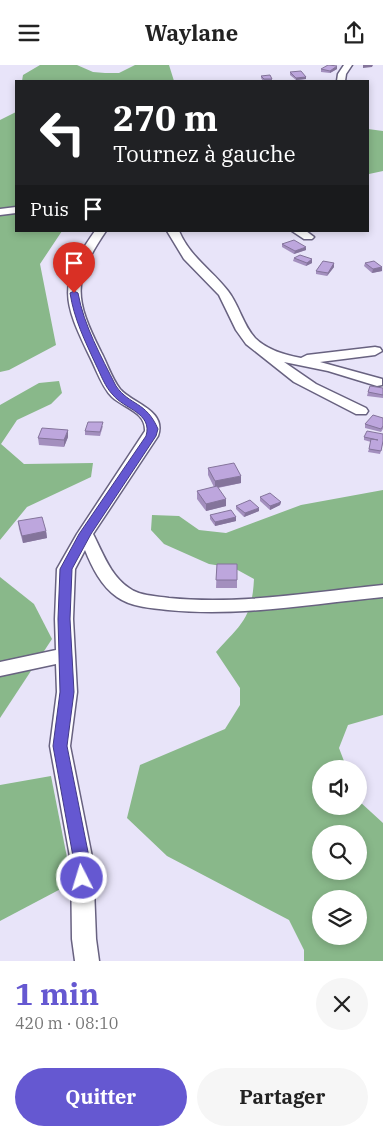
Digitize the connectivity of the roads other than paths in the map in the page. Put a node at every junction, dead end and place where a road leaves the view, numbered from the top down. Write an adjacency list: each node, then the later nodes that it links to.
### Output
1 (348, 65): 2 (street)
2 (341, 80)
3 (15, 210): 4 (street)
4 (0, 212)
5 (100, 232): 14 (street)
6 (172, 232): 10 (street)
7 (299, 232): 8 (street)
8 (308, 237)
9 (374, 351): 11 (street)
10 (266, 352): 11 (street); 13 (street)
11 (297, 361): 12 (street)
12 (377, 382)
13 (361, 411)
14 (85, 534): 15 (street); 16 (street)
15 (383, 591)
16 (66, 655): 17 (street); 18 (street)
17 (0, 669)
18 (87, 961)

